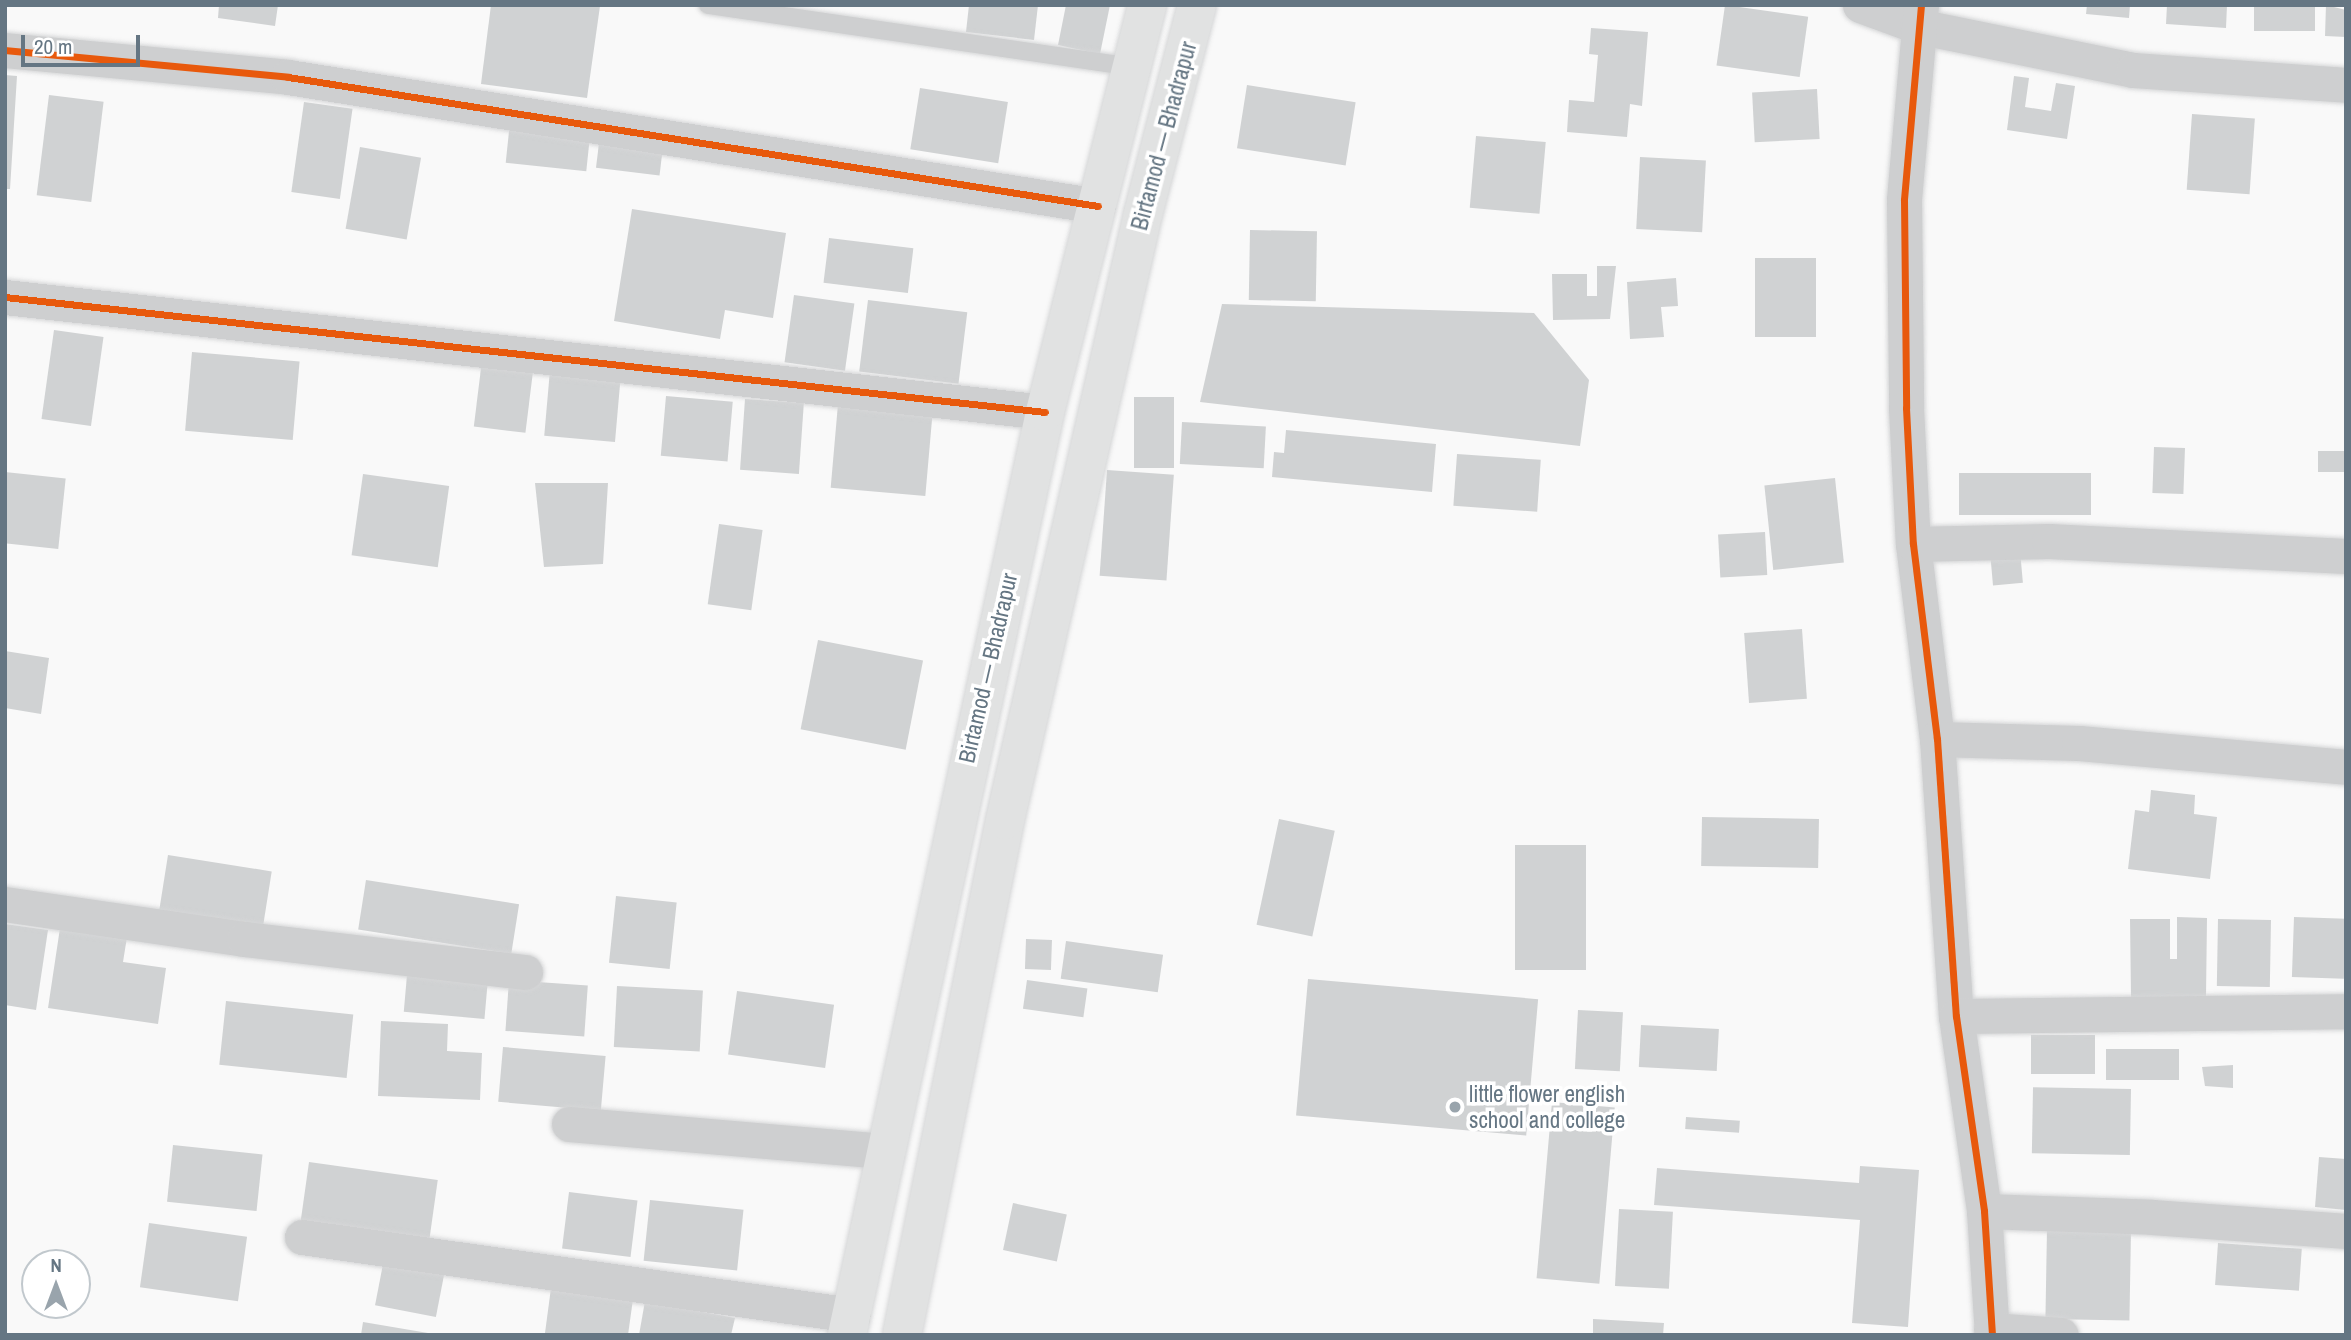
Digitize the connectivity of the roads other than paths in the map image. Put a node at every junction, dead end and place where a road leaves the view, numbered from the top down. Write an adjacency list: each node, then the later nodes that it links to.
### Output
1 (708, 5): 7 (lane)
2 (1147, 5): 7 (main road, Birtamod — Bhadrapur)
3 (1197, 5): 21 (main road, Birtamod — Bhadrapur)
4 (1860, 5): 5 (street)
5 (1919, 16): 8 (street); 12 (street)
6 (5, 50): 9 (street)
7 (1134, 67): 9 (main road, Birtamod — Bhadrapur)
8 (2346, 85)
9 (1098, 206): 11 (main road, Birtamod — Bhadrapur)
10 (5, 297): 11 (street)
11 (1045, 412): 20 (main road, Birtamod — Bhadrapur)
12 (1913, 544): 13 (street); 14 (street)
13 (2346, 556)
14 (1937, 739): 15 (street); 19 (street)
15 (2346, 767)
16 (5, 904): 17 (street)
17 (525, 972)
18 (2346, 1011): 19 (street)
19 (1956, 1016): 24 (street)
20 (913, 1026): 21 (main road); 23 (main road, Birtamod — Bhadrapur)
21 (962, 1042): 29 (main road, Birtamod — Bhadrapur)
22 (569, 1124): 23 (street)
23 (887, 1151): 27 (main road, Birtamod — Bhadrapur)
24 (1984, 1212): 25 (street); 28 (street)
25 (2346, 1231)
26 (302, 1237): 27 (street)
27 (849, 1325)
28 (1992, 1332): 30 (street)
29 (902, 1335)
30 (2061, 1335)

